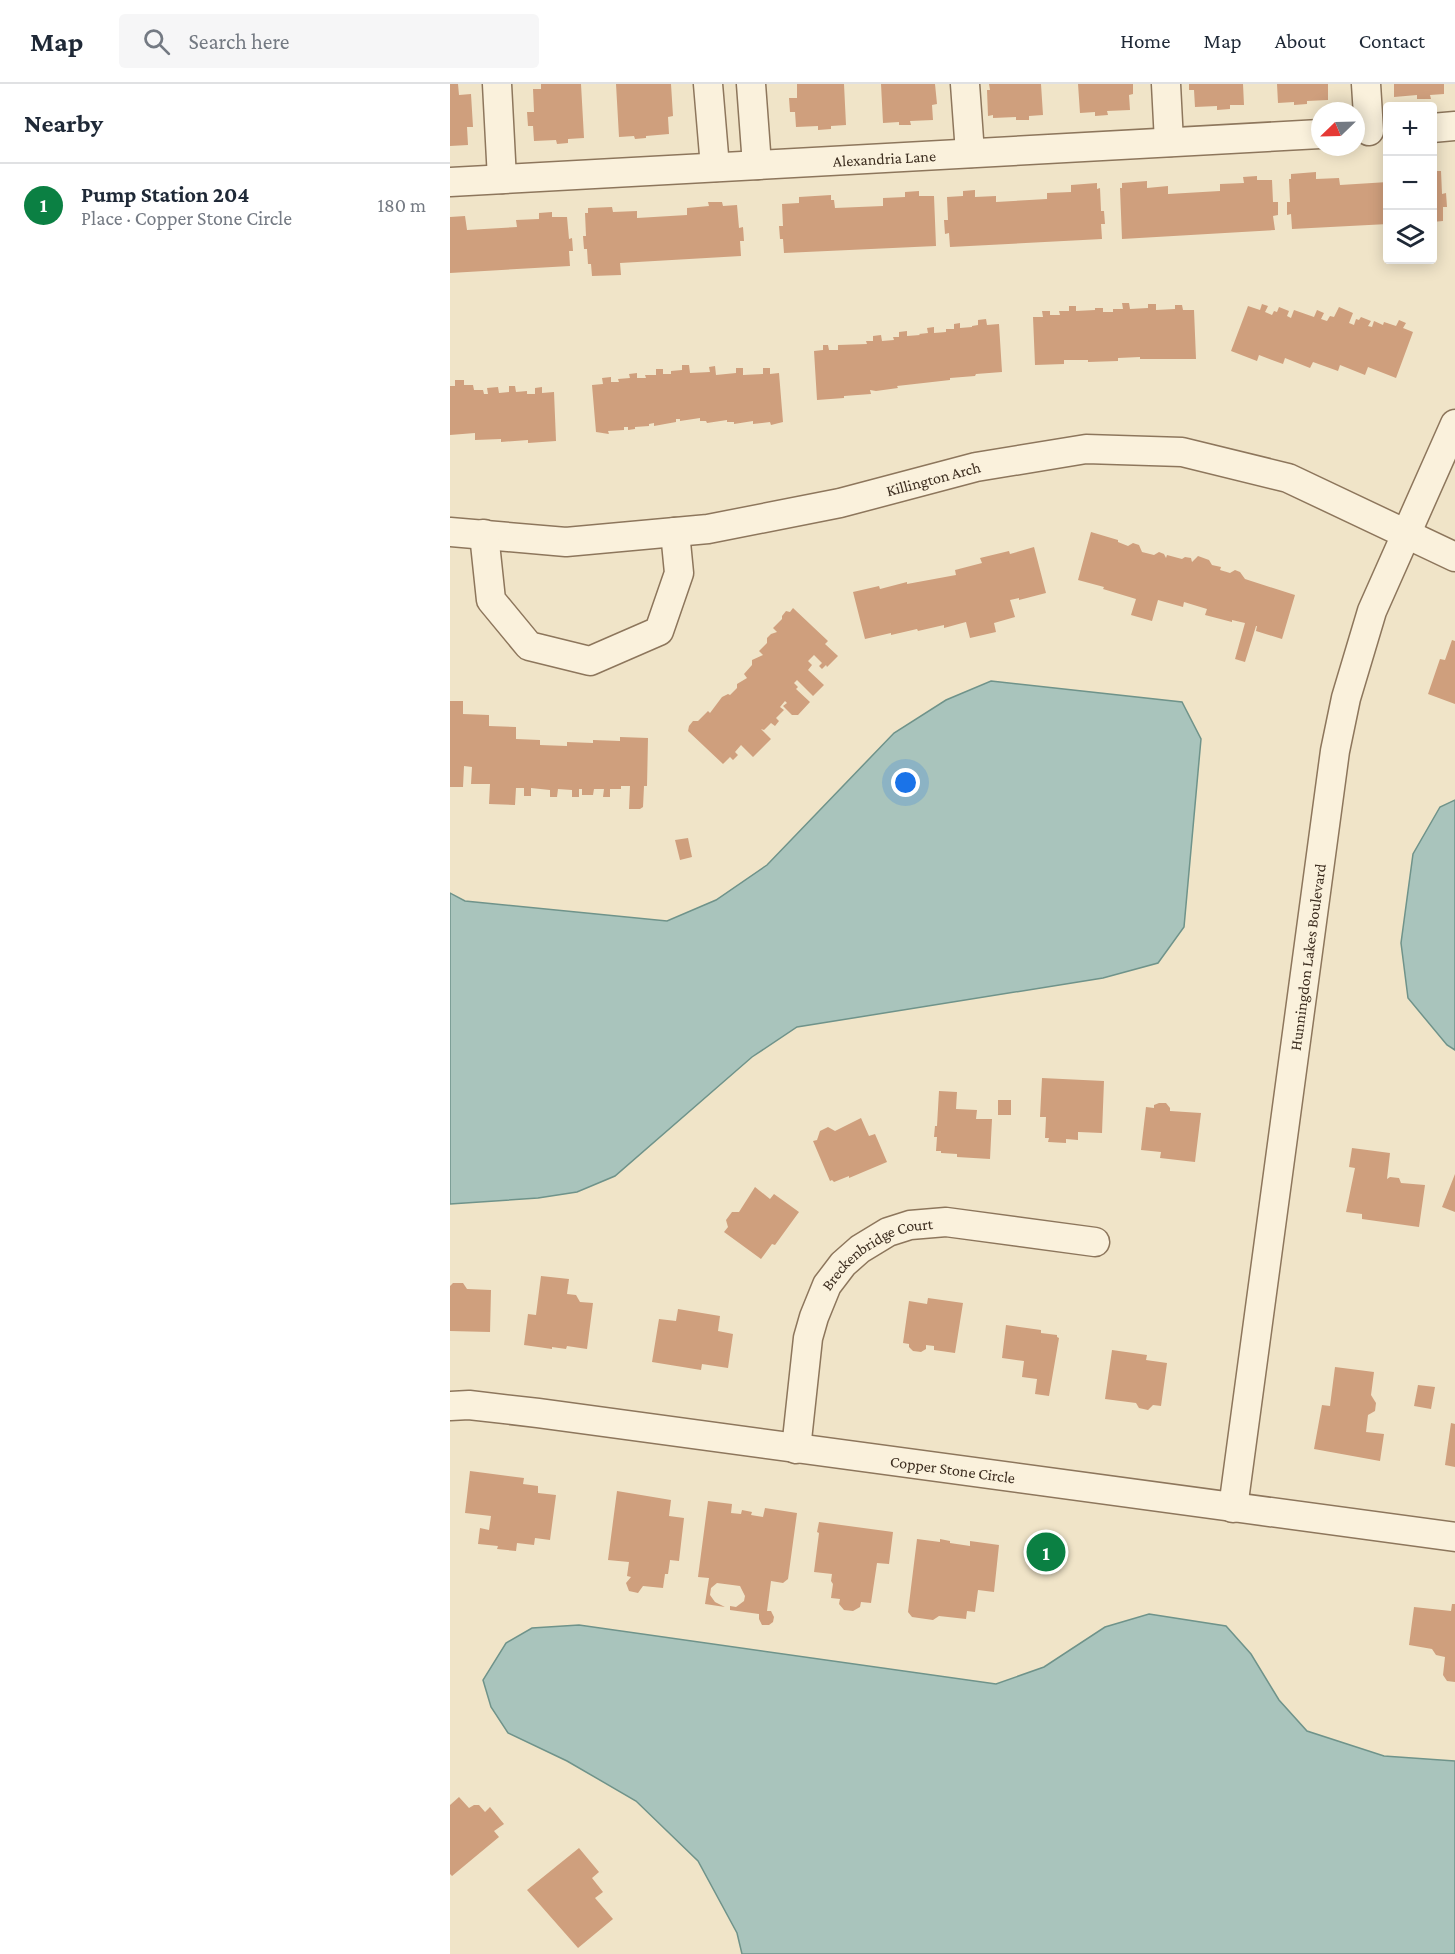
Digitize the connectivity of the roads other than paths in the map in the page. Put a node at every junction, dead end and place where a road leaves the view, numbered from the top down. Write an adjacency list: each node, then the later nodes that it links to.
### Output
1 (497, 84): 15 (street)
2 (708, 84): 14 (street)
3 (751, 84): 13 (street)
4 (965, 84): 12 (street)
5 (1166, 84): 11 (street)
6 (1366, 84): 9 (street)
7 (1455, 126): 8 (street)
8 (1437, 128)
9 (1371, 131)
10 (1311, 134): 11 (street, Alexandria Lane)
11 (1169, 142): 12 (street, Alexandria Lane)
12 (970, 153): 13 (street, Alexandria Lane)
13 (757, 165): 14 (street, Alexandria Lane)
14 (715, 167): 15 (street, Alexandria Lane)
15 (502, 179): 16 (street, Alexandria Lane)
16 (450, 182)
17 (1455, 424): 21 (street, Hunningdon Lakes Boulevard)
18 (450, 531): 20 (street, Killington Arch)
19 (675, 532): 20 (street, Killington Arch); 20 (street); 21 (street, Killington Arch)
20 (484, 534)
21 (1405, 534): 22 (street); 26 (street, Hunningdon Lakes Boulevard)
22 (1455, 557)
23 (1095, 1242): 25 (street, Breckenbridge Court)
24 (450, 1406): 25 (street, Copper Stone Circle)
25 (796, 1449): 26 (street, Copper Stone Circle)
26 (1233, 1508): 27 (street, Copper Stone Circle)
27 (1455, 1538)

